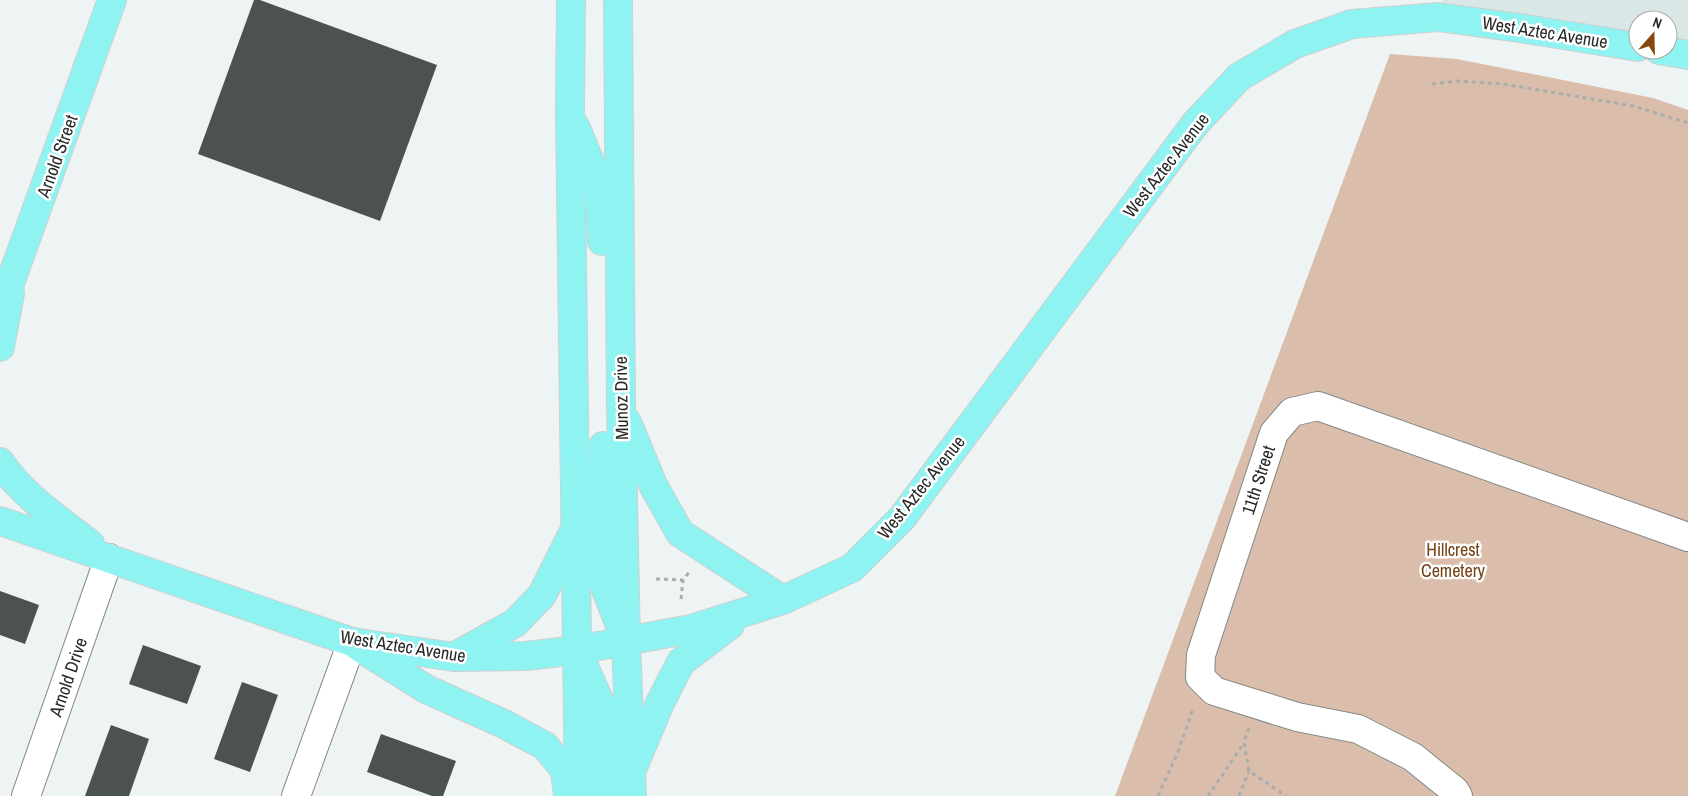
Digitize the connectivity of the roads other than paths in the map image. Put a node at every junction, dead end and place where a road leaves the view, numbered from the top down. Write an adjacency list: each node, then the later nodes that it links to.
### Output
1 (112, 0): 6 (main road, Arnold Street)
2 (572, 0): 5 (main road)
3 (618, 0): 9 (main road, Munoz Drive)
4 (1628, 45): 15 (main road, West Aztec Avenue)
5 (570, 112): 12 (main road); 16 (main road)
6 (14, 274): 7 (main road, Arnold Street); 8 (main road)
7 (0, 311)
8 (0, 347)
9 (620, 406): 15 (main road); 16 (main road, Munoz Drive)
10 (0, 462): 14 (main road)
11 (0, 521): 14 (main road, West Aztec Avenue)
12 (574, 532): 18 (main road); 19 (main road)
13 (1688, 537): 26 (street, 11th Street)
14 (109, 558): 17 (main road, West Aztec Avenue); 21 (street, Arnold Drive)
15 (783, 600): 16 (main road, West Aztec Avenue); 20 (main road)
16 (626, 640): 18 (main road, West Aztec Avenue); 20 (main road, Munoz Drive)
17 (352, 642): 19 (main road, West Aztec Avenue); 22 (street); 23 (main road)
18 (577, 650): 19 (main road, West Aztec Avenue); 24 (main road); 25 (main road)
19 (454, 657)
20 (632, 783)
21 (26, 796)
22 (296, 796)
23 (568, 796)
24 (579, 796)
25 (606, 796)
26 (1458, 796)

